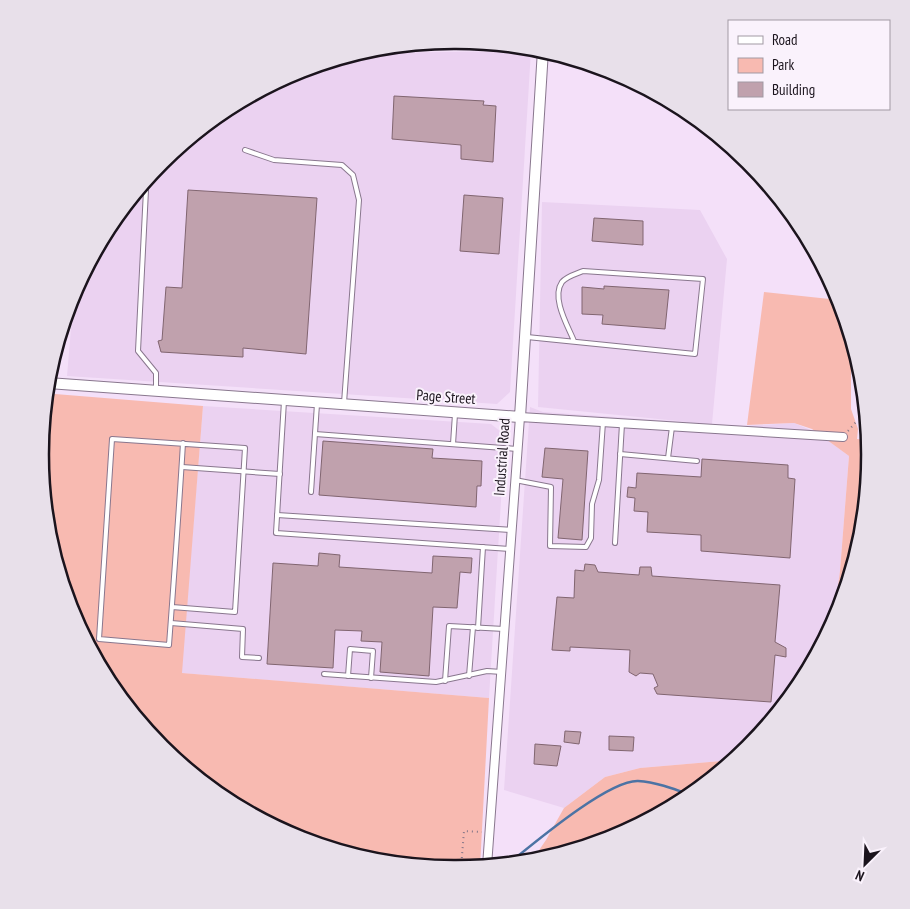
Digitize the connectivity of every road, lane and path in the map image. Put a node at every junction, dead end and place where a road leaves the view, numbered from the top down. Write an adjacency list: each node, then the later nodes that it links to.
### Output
1 (542, 59): 4 (street, Industrial Road)
2 (245, 150): 10 (lane)
3 (146, 192): 7 (lane)
4 (525, 337): 5 (lane); 12 (street, Industrial Road)
5 (574, 342): 5 (lane)
6 (56, 385): 7 (street, Page Street)
7 (156, 393): 8 (street, Page Street)
8 (284, 401): 9 (street, Page Street); 27 (lane)
9 (317, 404): 10 (street, Page Street); 17 (lane)
10 (344, 405): 11 (street, Page Street)
11 (455, 413): 12 (street, Page Street); 20 (lane)
12 (520, 417): 13 (street, Page Street); 21 (street, Industrial Road)
13 (603, 422): 15 (street, Page Street); 28 (lane)
14 (859, 422): 18 (path)
15 (622, 424): 16 (street, Page Street); 22 (lane)
16 (672, 427): 18 (street, Page Street); 23 (lane)
17 (315, 434): 20 (lane); 29 (lane)
18 (843, 437)
19 (183, 443): 25 (lane); 26 (lane); 36 (lane)
20 (453, 444): 21 (lane)
21 (518, 449): 28 (street, Industrial Road)
22 (620, 454): 23 (lane); 32 (lane)
23 (668, 458): 24 (lane)
24 (697, 460)
25 (182, 467): 26 (lane); 35 (lane)
26 (244, 471): 27 (lane); 35 (lane)
27 (280, 474): 30 (lane)
28 (515, 480): 31 (street, Industrial Road)
29 (311, 492)
30 (277, 515): 31 (lane); 33 (lane)
31 (512, 530): 34 (street, Industrial Road)
32 (615, 543)
33 (483, 547): 34 (lane); 38 (lane)
34 (510, 549): 39 (street, Industrial Road)
35 (172, 607): 36 (lane)
36 (170, 623): 40 (lane)
37 (473, 628): 38 (lane); 44 (lane); 46 (lane)
38 (478, 628): 39 (lane)
39 (504, 629): 41 (street, Industrial Road)
40 (259, 658)
41 (502, 672): 44 (lane); 47 (street, Industrial Road)
42 (324, 674): 43 (lane)
43 (348, 676): 45 (lane); 45 (lane)
44 (469, 676): 46 (lane)
45 (371, 678): 46 (lane)
46 (445, 681)
47 (489, 832): 48 (street, Industrial Road); 49 (path)
48 (488, 859)
49 (462, 860)

